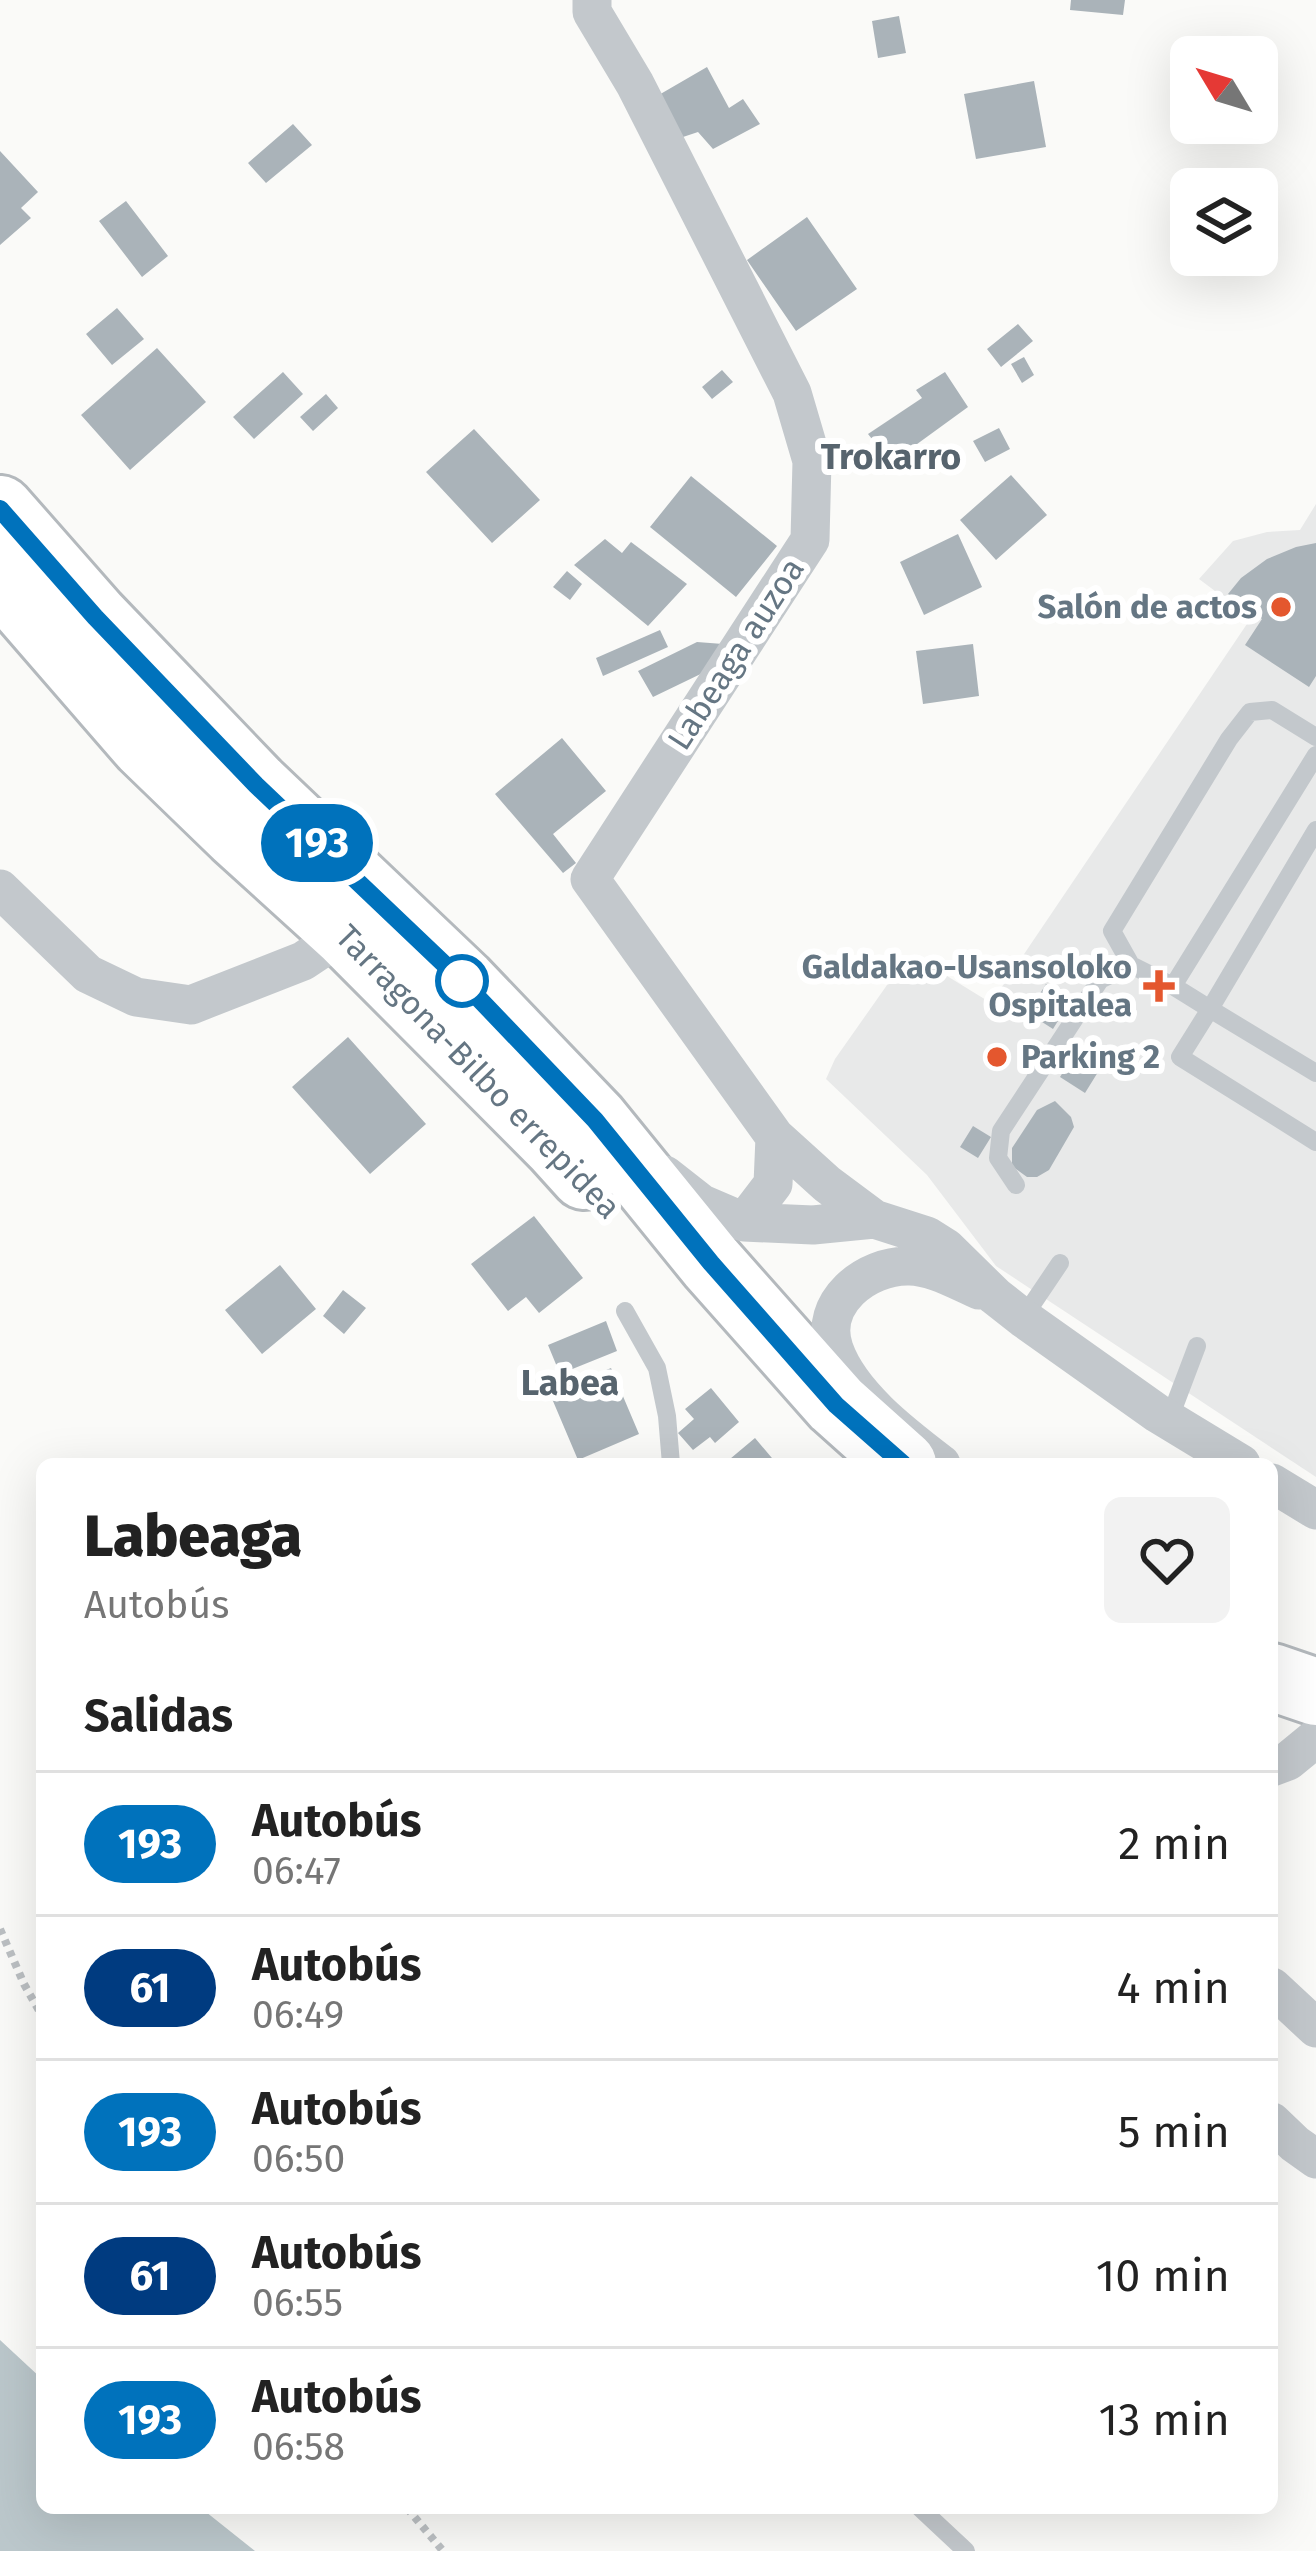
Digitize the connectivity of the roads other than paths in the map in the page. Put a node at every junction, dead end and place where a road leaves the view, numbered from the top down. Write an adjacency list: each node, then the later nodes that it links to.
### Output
1 (592, 0): 14 (street, Labeaga auzoa)
2 (0, 509): 13 (highway, Tarragona-Bilbo errepidea)
3 (0, 579): 8 (highway, Tarragona-Bilbo errepidea)
4 (1316, 737): 9 (lane)
5 (1316, 755): 10 (lane)
6 (1316, 830): 11 (lane)
7 (0, 890): 8 (street)
8 (345, 933): 25 (highway, Tarragona-Bilbo errepidea)
9 (1130, 964): 10 (lane); 16 (lane)
10 (1173, 986): 11 (lane)
11 (1210, 1009): 12 (lane); 15 (lane)
12 (1316, 1073)
13 (595, 1120): 18 (street); 26 (highway, Tarragona-Bilbo errepidea)
14 (775, 1137): 17 (street); 18 (street)
15 (1316, 1142)
16 (1016, 1185)
17 (874, 1219): 18 (street); 20 (street)
18 (744, 1222)
19 (1060, 1262): 20 (lane)
20 (1009, 1307): 23 (street); 27 (street)
21 (625, 1311): 24 (lane)
22 (1197, 1346): 23 (lane)
23 (1169, 1420): 28 (street)
24 (670, 1458)
25 (849, 1458)
26 (896, 1458)
27 (932, 1458)
28 (1231, 1458)
29 (1278, 1487): 30 (street)
30 (1316, 1510)
31 (1278, 1679): 32 (highway)
32 (1316, 1692)
33 (1278, 1992): 34 (street)
34 (1316, 2028)
35 (1278, 2128): 36 (street)
36 (1316, 2159)
37 (926, 2514): 38 (lane)
38 (966, 2551)

